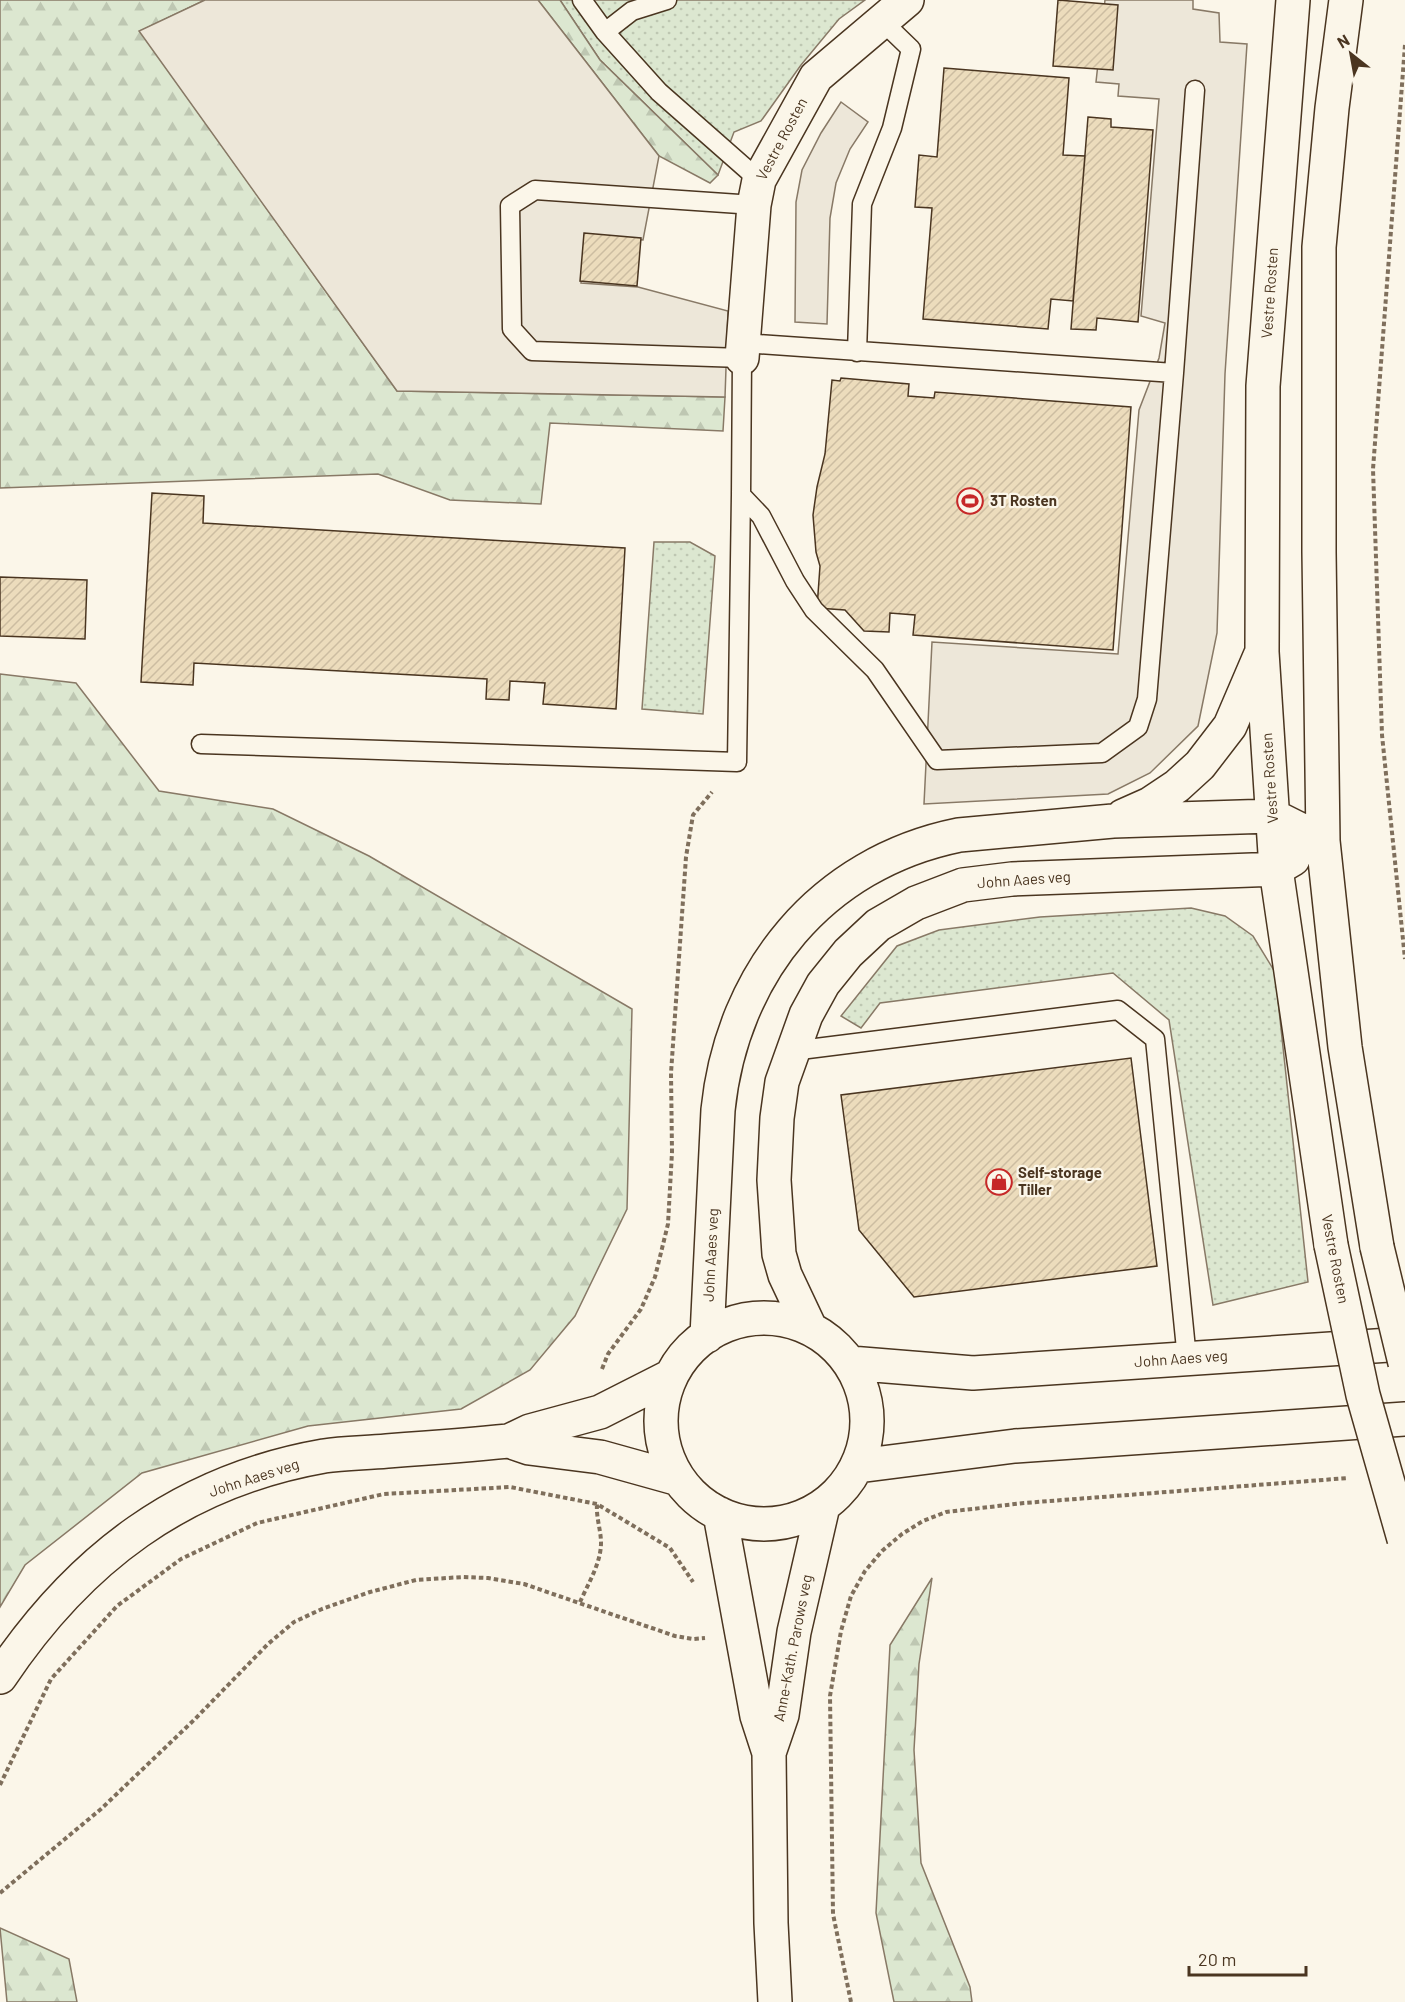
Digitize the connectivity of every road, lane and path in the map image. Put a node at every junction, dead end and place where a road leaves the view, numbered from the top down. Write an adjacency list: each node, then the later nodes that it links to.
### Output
1 (582, 0): 7 (lane)
2 (667, 0): 7 (lane)
3 (907, 0): 6 (street, Vestre Rosten)
4 (1293, 0): 15 (street, Vestre Rosten)
5 (1346, 0): 20 (street)
6 (881, 20): 10 (street, Vestre Rosten); 12 (lane)
7 (605, 32): 10 (lane)
8 (1405, 45): 22 (path)
9 (1195, 90): 13 (lane)
10 (756, 193): 11 (street, Vestre Rosten); 11 (lane)
11 (742, 350): 12 (lane); 14 (lane)
12 (857, 352): 13 (lane)
13 (1174, 374): 14 (lane)
14 (741, 495): 16 (lane)
15 (1262, 652): 18 (street, Vestre Rosten); 19 (street, John Aaes veg)
16 (201, 744)
17 (693, 815): 30 (path)
18 (1273, 816): 19 (street, John Aaes veg); 20 (street, John Aaes veg); 21 (street, Vestre Rosten)
19 (1113, 821): 25 (street, John Aaes veg)
20 (1323, 841): 21 (street, John Aaes veg); 29 (street, bridge)
21 (1276, 869): 23 (street, John Aaes veg); 40 (street, Vestre Rosten, bridge)
22 (1405, 959)
23 (792, 1052): 24 (street, John Aaes veg); 27 (lane)
24 (810, 1328): 25 (street); 28 (street)
25 (706, 1336): 31 (street)
26 (1405, 1344): 27 (street, John Aaes veg)
27 (1187, 1359): 28 (street, John Aaes veg)
28 (850, 1363): 34 (street)
29 (1405, 1363)
30 (601, 1371)
31 (671, 1376): 33 (street, John Aaes veg); 36 (street)
32 (1405, 1419): 34 (street)
33 (509, 1441): 36 (street, John Aaes veg); 44 (street, John Aaes veg)
34 (858, 1466): 38 (street)
35 (1357, 1478): 49 (path)
36 (679, 1479): 39 (street)
37 (597, 1504): 41 (path); 42 (path); 46 (path)
38 (823, 1506): 39 (street); 45 (street, Anne-Kath. Parows veg)
39 (720, 1514): 45 (street, Anne-Kath. Parows veg)
40 (1404, 1542)
41 (695, 1585)
42 (580, 1602): 43 (path); 47 (path)
43 (710, 1638)
44 (0, 1677)
45 (769, 1753): 48 (street, Anne-Kath. Parows veg)
46 (0, 1785)
47 (0, 1893)
48 (775, 2002)
49 (851, 2002)

